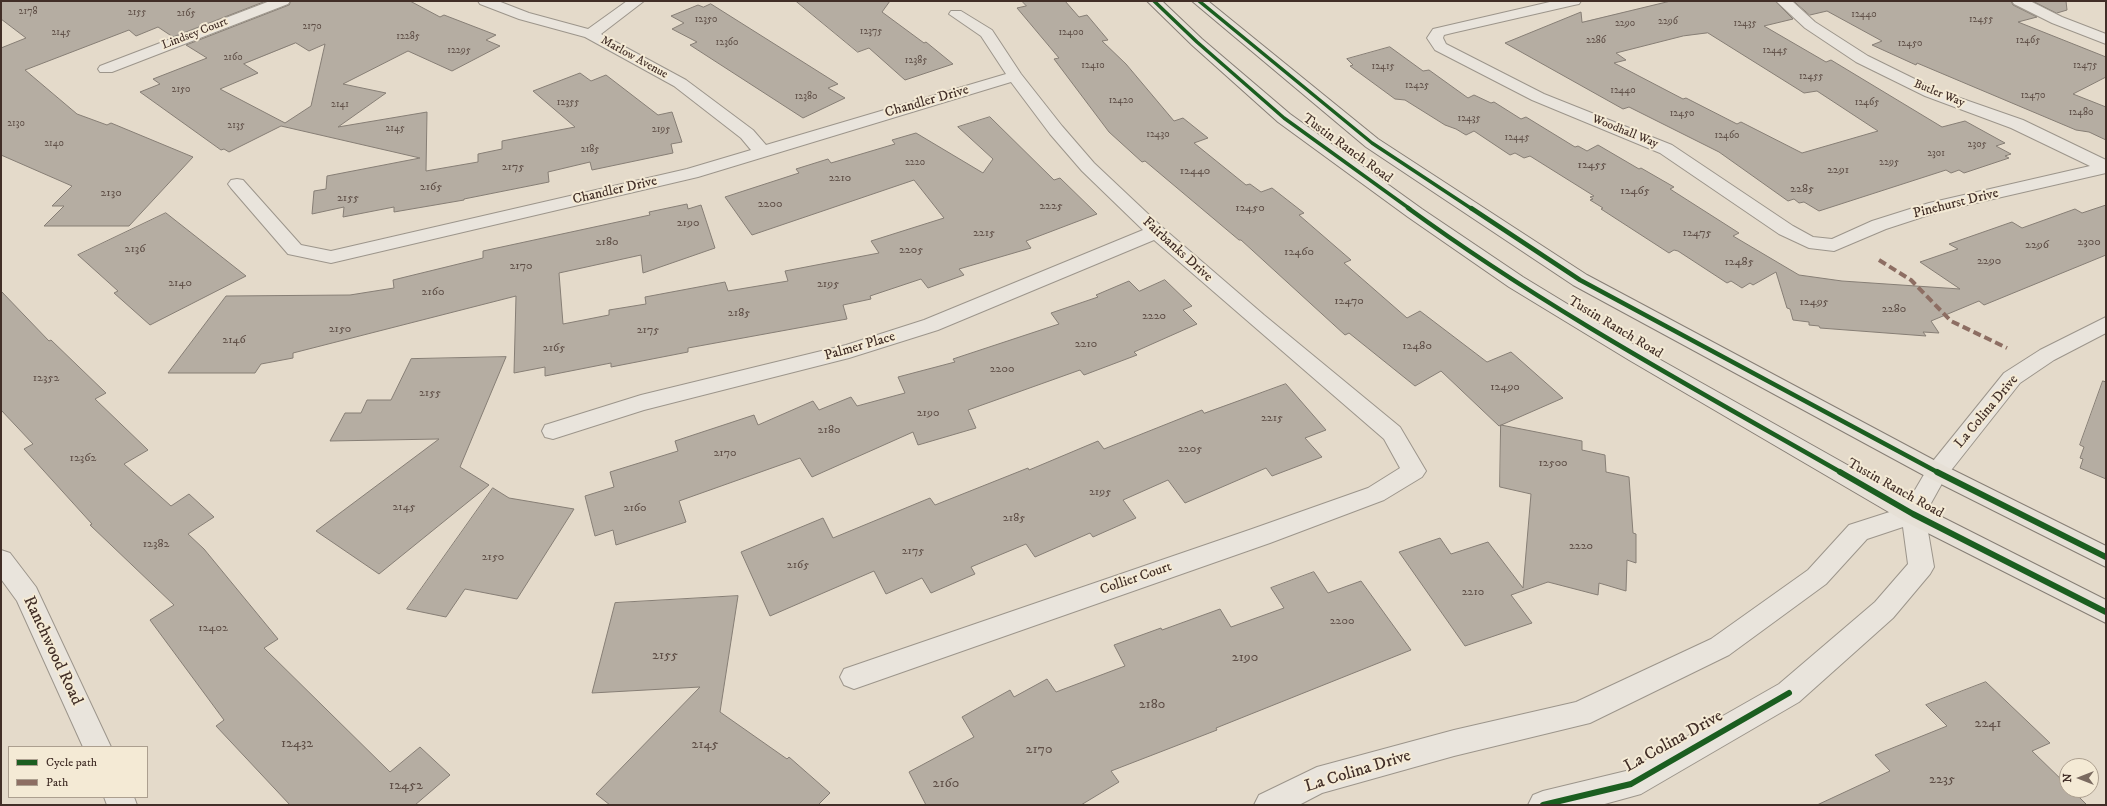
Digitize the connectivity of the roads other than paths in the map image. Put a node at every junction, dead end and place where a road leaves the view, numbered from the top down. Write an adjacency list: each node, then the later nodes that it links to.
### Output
1 (283, 1): 12 (street, Lindsey Court)
2 (485, 1): 10 (street, Marlow Avenue)
3 (637, 1): 10 (street)
4 (1154, 1): 23 (main road, Tustin Ranch Road)
5 (1199, 1): 22 (main road, Tustin Ranch Road)
6 (1574, 1): 18 (street, Woodhall Way)
7 (1783, 1): 15 (street, Butler Way)
8 (2019, 1): 11 (street)
9 (956, 14): 13 (street, Fairbanks Drive)
10 (590, 34): 14 (street, Marlow Avenue)
11 (2106, 39)
12 (106, 68)
13 (1015, 76): 14 (street, Chandler Drive); 17 (street, Fairbanks Drive)
14 (762, 152): 16 (street, Chandler Drive)
15 (2106, 168): 18 (street, Pinehurst Drive)
16 (237, 184)
17 (1156, 232): 20 (street, Palmer Place); 21 (street, Fairbanks Drive)
18 (1809, 242)
19 (2106, 324): 22 (street, La Colina Drive)
20 (553, 431)
21 (1414, 471): 27 (street, Collier Court)
22 (1936, 472): 23 (street, La Colina Drive); 24 (main road, Tustin Ranch Road)
23 (1913, 514): 26 (main road, Tustin Ranch Road); 29 (street, La Colina Drive); 30 (street, La Colina Drive)
24 (2106, 557)
25 (1, 560): 28 (street, Ranchwood Road)
26 (2106, 612)
27 (854, 677)
28 (97, 746)
29 (1269, 805)
30 (1542, 805)

